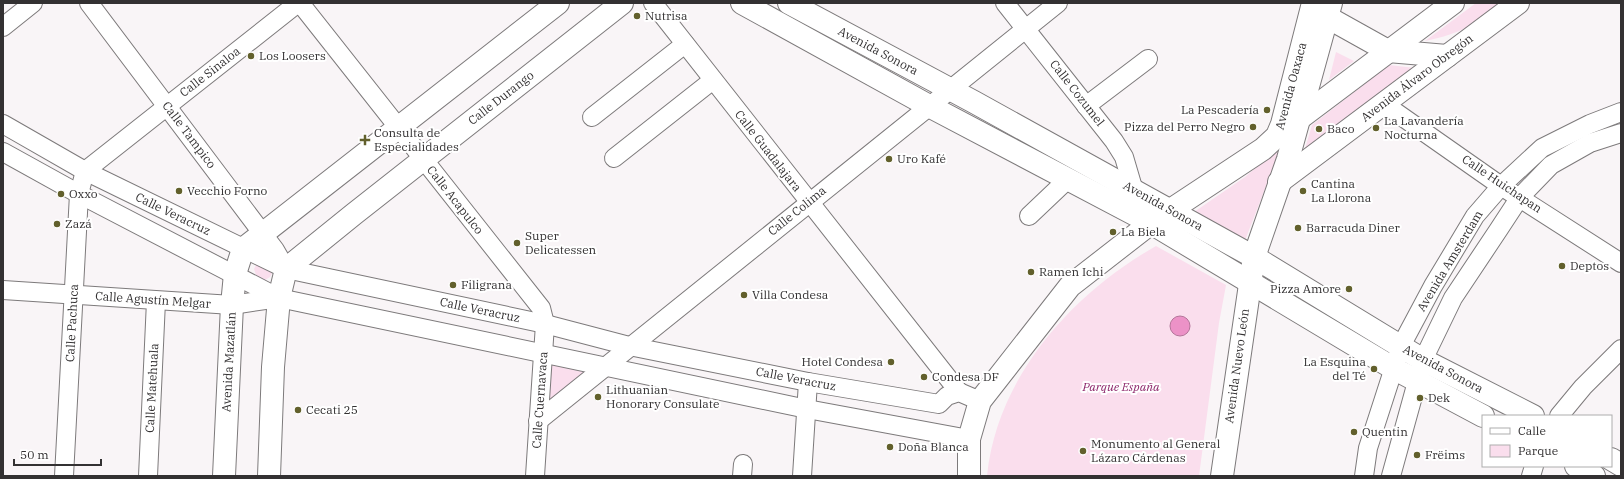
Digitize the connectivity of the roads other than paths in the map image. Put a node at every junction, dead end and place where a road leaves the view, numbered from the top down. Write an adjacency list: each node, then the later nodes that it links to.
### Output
1 (33, 3): 14 (street)
2 (89, 3): 25 (street, Calle Tampico)
3 (299, 3): 25 (street, Calle Sinaloa); 32 (street, Calle Acapulco)
4 (558, 3): 32 (main road)
5 (622, 3): 38 (main road, Calle Durango)
6 (653, 3): 17 (street, Calle Guadalajara)
7 (742, 3): 19 (main road, Avenida Sonora)
8 (789, 3): 16 (main road, Avenida Sonora)
9 (1005, 3): 15 (street, Calle Cozumel)
10 (1058, 3): 15 (street, Calle Colima)
11 (1453, 3): 18 (main road)
12 (1518, 3): 20 (main road, Avenida Álvaro Obregón)
13 (1322, 6): 18 (main road); 30 (main road, Avenida Oaxaca); 49 (main road, Avenida Oaxaca)
14 (3, 27)
15 (1026, 29): 23 (street, Calle Colima); 27 (street, Calle Cozumel)
16 (842, 31): 19 (main road); 23 (main road, Avenida Sonora)
17 (685, 44): 22 (street, Calle Guadalajara); 29 (street)
18 (1388, 51): 20 (main road); 30 (main road)
19 (829, 52): 26 (main road, Avenida Sonora)
20 (1447, 56): 24 (main road, Avenida Álvaro Obregón)
21 (1148, 59): 27 (street)
22 (713, 80): 37 (street); 48 (street, Calle Guadalajara)
23 (950, 89): 26 (street, Calle Colima); 34 (main road, Avenida Sonora)
24 (1384, 104): 42 (main road, Avenida Álvaro Obregón); 43 (street, Calle Huichapan)
25 (167, 106): 39 (street, Calle Sinaloa); 52 (street, Calle Tampico)
26 (929, 106): 36 (main road, Avenida Sonora); 48 (street, Calle Colima)
27 (1086, 106): 45 (street, Calle Cozumel)
28 (1621, 112): 43 (street, Avenida Amsterdam)
29 (592, 117)
30 (1300, 118): 42 (main road, Avenida Oaxaca)
31 (3, 124): 39 (street, Calle Veracruz)
32 (399, 128): 38 (street, Calle Acapulco); 52 (main road)
33 (1621, 134): 47 (street, Avenida Amsterdam)
34 (1034, 135): 36 (main road); 40 (main road, Avenida Sonora)
35 (3, 152): 46 (street, Calle Veracruz)
36 (1024, 156): 41 (main road, Avenida Sonora)
37 (614, 158)
38 (423, 159): 56 (main road, Calle Durango); 64 (street, Calle Acapulco)
39 (85, 171): 46 (street, Calle Pachuca); 53 (street, Calle Veracruz)
40 (1100, 172): 44 (main road); 45 (main road, Avenida Sonora)
41 (1068, 179): 44 (main road, Avenida Sonora); 50 (street)
42 (1279, 182): 54 (main road, Avenida Oaxaca)
43 (1501, 186): 47 (street, Calle Huichapan); 66 (street, Avenida Amsterdam)
44 (1089, 190): 51 (main road, Avenida Sonora)
45 (1134, 191): 49 (main road, Avenida Sonora)
46 (79, 194): 57 (street, Calle Veracruz); 60 (street, Calle Pachuca)
47 (1520, 197): 55 (street, Calle Huichapan); 69 (street, Avenida Amsterdam)
48 (809, 202): 65 (street, Calle Colima); 74 (street, Calle Guadalajara)
49 (1170, 210): 51 (main road, Avenida Oaxaca); 54 (main road, Avenida Sonora)
50 (1029, 216)
51 (1151, 223): 58 (main road, Avenida Sonora); 75 (main road, Avenida Oaxaca)
52 (263, 234): 53 (main road); 56 (street, Calle Tampico)
53 (243, 249): 56 (street, Calle Veracruz); 57 (main road, Avenida Mazatlán)
54 (1254, 257): 58 (main road, Avenida Nuevo León); 66 (main road, Avenida Sonora)
55 (1621, 263)
56 (286, 269): 61 (main road); 64 (street, Calle Veracruz)
57 (235, 274): 61 (street, Calle Veracruz); 63 (main road, Avenida Mazatlán)
58 (1250, 282): 71 (main road, Avenida Sonora); 94 (main road, Avenida Nuevo León)
59 (3, 290): 60 (street, Calle Agustín Melgar)
60 (74, 294): 62 (street, Calle Agustín Melgar); 87 (street, Calle Pachuca)
61 (279, 298): 63 (street, Calle Agustín Melgar); 68 (street, Calle Veracruz); 90 (main road)
62 (156, 301): 63 (street, Calle Agustín Melgar); 88 (street, Calle Matehuala)
63 (232, 305): 89 (main road, Avenida Mazatlán)
64 (545, 324): 65 (street, Calle Veracruz); 68 (street, Calle Cuernavaca)
65 (629, 346): 70 (street, Calle Colima); 73 (street, Calle Veracruz)
66 (1401, 346): 69 (main road, Avenida Sonora); 71 (street, Avenida Amsterdam)
67 (1621, 350): 80 (street)
68 (543, 352): 70 (street, Calle Veracruz); 81 (street, Calle Cuernavaca)
69 (1423, 360): 72 (street, Avenida Amsterdam); 79 (main road, Avenida Sonora)
70 (606, 365): 77 (street, Calle Veracruz); 81 (street, Calle Colima)
71 (1393, 368): 72 (main road, Avenida Sonora); 95 (street, Avenida Amsterdam)
72 (1417, 381): 78 (main road, Avenida Sonora); 96 (street, Avenida Amsterdam)
73 (808, 382): 76 (street, Calle Veracruz); 77 (street)
74 (959, 392): 75 (street); 76 (street)
75 (980, 401): 83 (main road)
76 (939, 404): 82 (street)
77 (807, 409): 82 (street, Calle Veracruz); 92 (street)
78 (1482, 415)
79 (1531, 415)
80 (1560, 415)
81 (538, 421): 91 (street, Calle Cuernavaca)
82 (945, 436): 83 (street, Calle Veracruz)
83 (969, 440): 93 (main road)
84 (1612, 460): 85 (main road)
85 (1621, 465)
86 (1578, 467): 97 (main road)
87 (64, 476)
88 (148, 476)
89 (224, 476)
90 (269, 476)
91 (535, 476)
92 (802, 476)
93 (969, 476)
94 (1222, 476)
95 (1364, 476)
96 (1391, 476)
97 (1594, 476)

